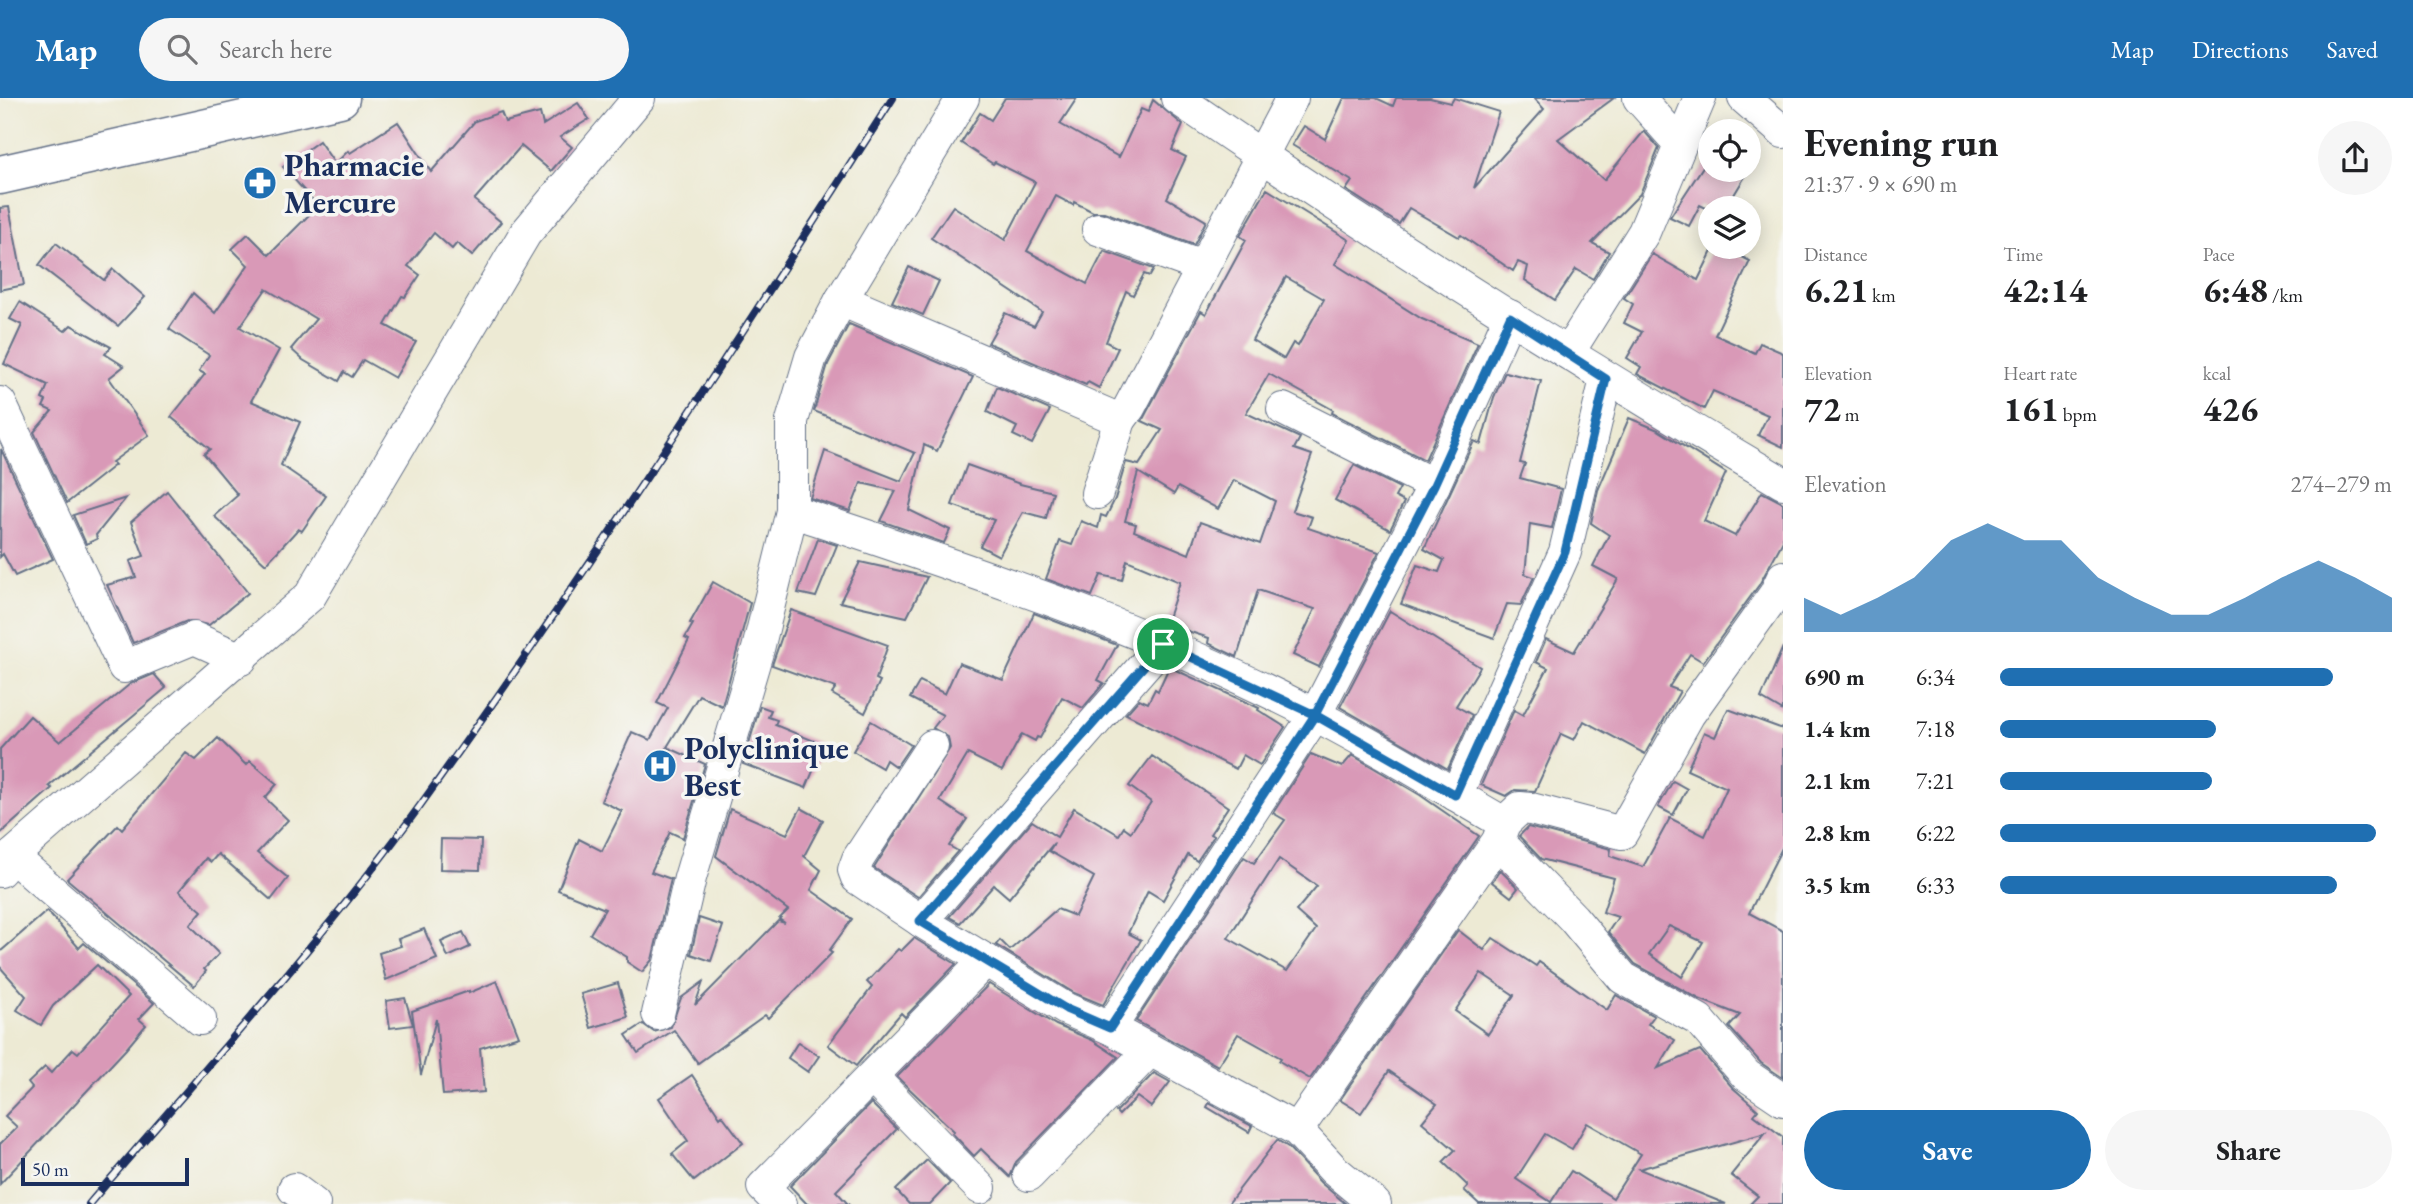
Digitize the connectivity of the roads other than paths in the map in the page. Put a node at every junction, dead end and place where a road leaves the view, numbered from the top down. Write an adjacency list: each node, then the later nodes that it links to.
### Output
1 (340, 98): 12 (main road)
2 (639, 98): 28 (street)
3 (963, 98): 15 (street)
4 (1177, 98): 11 (street)
5 (1292, 98): 11 (street)
6 (1639, 98): 10 (street)
7 (1700, 98): 10 (street)
8 (1744, 98): 9 (street)
9 (1783, 132)
10 (1679, 143): 17 (street)
11 (1263, 157): 14 (street); 16 (street)
12 (0, 175)
13 (1098, 229): 14 (street)
14 (1202, 267): 21 (street)
15 (841, 300): 21 (street); 25 (street)
16 (1510, 317): 17 (street); 23 (street)
17 (1568, 353): 18 (street)
18 (1606, 379): 22 (street); 31 (street)
19 (0, 403): 28 (street)
20 (1283, 409): 23 (street)
21 (1120, 420): 24 (street)
22 (1783, 483)
23 (1434, 485): 29 (street)
24 (1097, 494)
25 (792, 511): 27 (street); 36 (street)
26 (1783, 577): 32 (street)
27 (1163, 644): 29 (street); 34 (street)
28 (241, 659): 33 (street)
29 (1315, 715): 31 (street); 38 (street)
30 (932, 746): 34 (street)
31 (1455, 795): 32 (street)
32 (1501, 832): 41 (street); 42 (street)
33 (6, 864): 37 (street)
34 (920, 921): 35 (street)
35 (986, 960): 38 (street); 40 (street)
36 (658, 1014)
37 (200, 1019)
38 (1110, 1028): 39 (street)
39 (1150, 1050): 42 (street); 43 (street)
40 (873, 1078): 44 (street); 45 (street)
41 (1783, 1100)
42 (1297, 1130): 46 (street)
43 (1029, 1175)
44 (980, 1188)
45 (780, 1204)
46 (1375, 1204)

